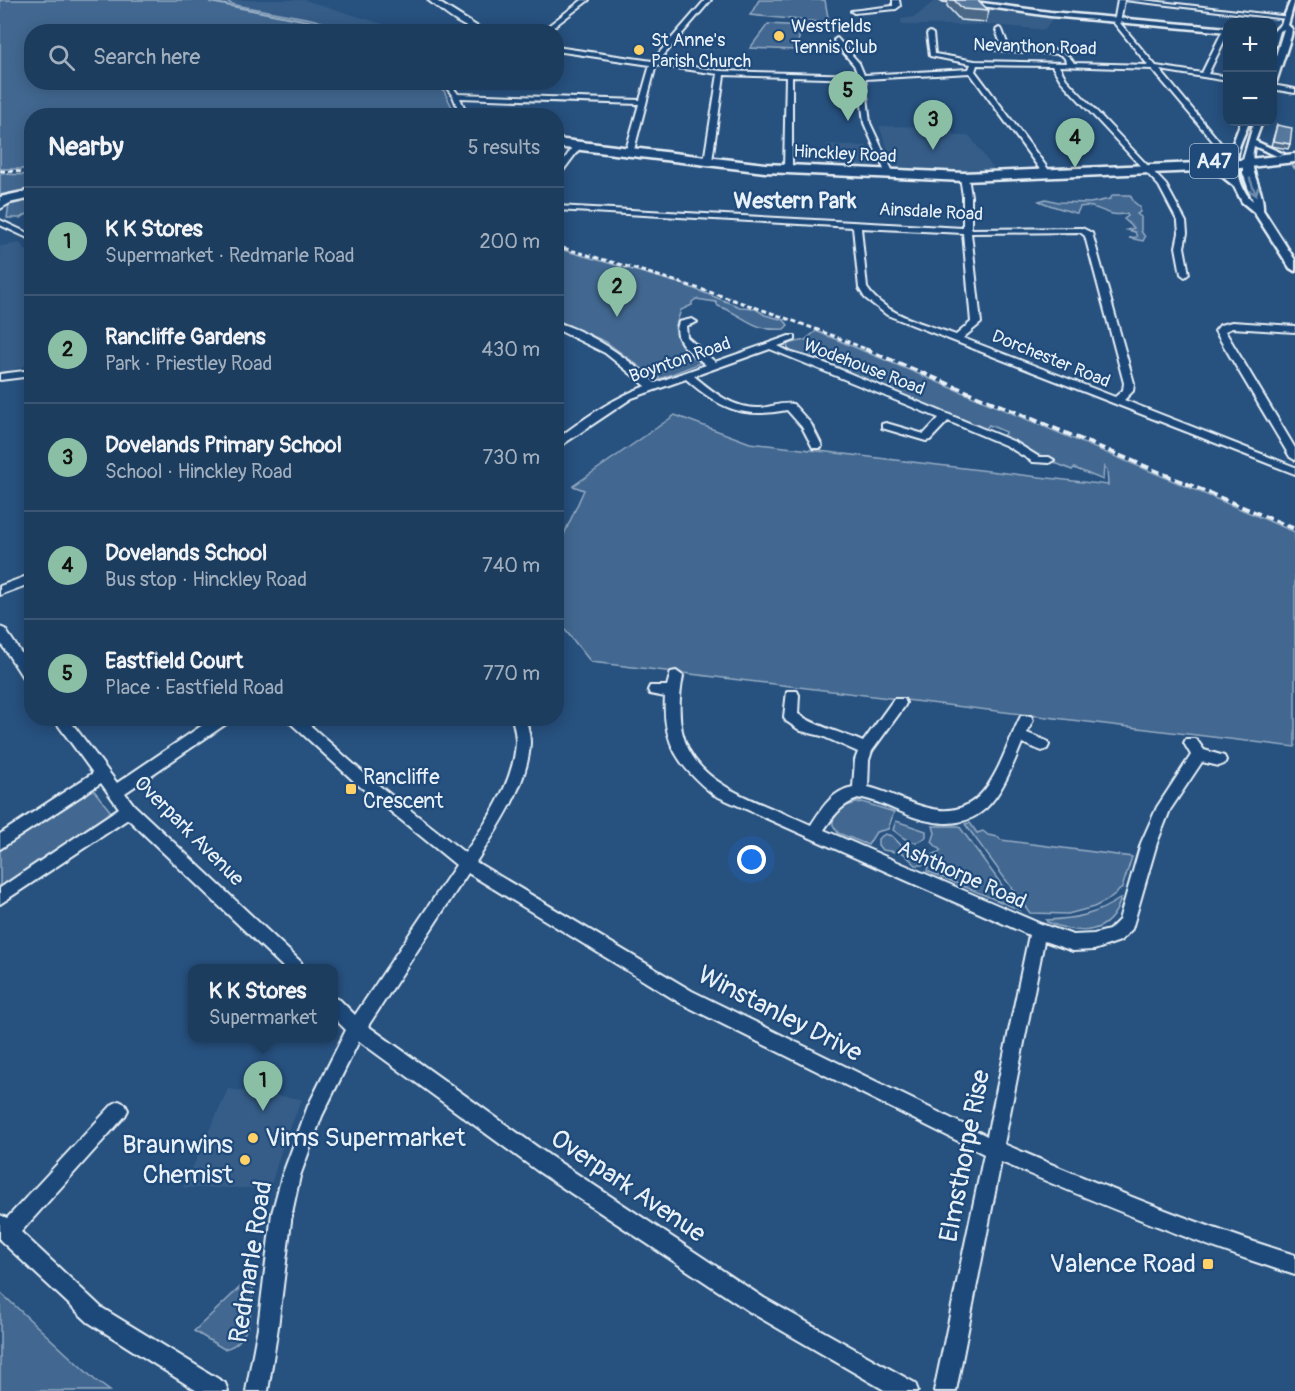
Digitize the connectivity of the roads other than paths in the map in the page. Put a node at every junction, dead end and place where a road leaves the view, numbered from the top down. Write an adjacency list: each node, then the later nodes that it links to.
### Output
1 (431, 0): 15 (street)
2 (586, 0): 16 (street)
3 (708, 0): 29 (street)
4 (896, 0): 12 (street)
5 (944, 0): 11 (street)
6 (975, 0): 11 (street)
7 (1121, 0): 13 (street)
8 (1127, 0): 14 (street)
9 (1282, 0): 10 (street)
10 (1294, 1): 14 (street)
11 (1008, 7): 13 (street)
12 (854, 11)
13 (1120, 20): 17 (street); 32 (street)
14 (1286, 21): 18 (street); 20 (street)
15 (468, 24)
16 (554, 24)
17 (1223, 30)
18 (1277, 30)
19 (991, 33): 25 (street)
20 (1291, 37): 27 (street)
21 (942, 38): 28 (street, Nevanthon Road)
22 (1223, 38): 36 (street)
23 (837, 39): 37 (street)
24 (997, 49): 25 (street)
25 (1006, 49): 31 (street)
26 (564, 50): 29 (street)
27 (1277, 58)
28 (975, 63): 30 (street, Nevanthon Road); 33 (street)
29 (653, 64): 34 (street); 43 (street)
30 (1054, 64): 31 (street, Nevanthon Road); 58 (street)
31 (1071, 64): 32 (street, Nevanthon Road)
32 (1155, 67): 36 (street, Nevanthon Road); 50 (street)
33 (972, 71): 37 (street); 62 (street)
34 (721, 73): 35 (street); 55 (street)
35 (789, 76): 37 (street); 60 (street)
36 (1204, 76): 38 (street, Nevanthon Road)
37 (862, 77): 61 (street)
38 (1223, 79)
39 (1277, 88): 41 (street)
40 (451, 90): 42 (street)
41 (1295, 91)
42 (456, 96): 43 (street); 44 (street)
43 (643, 102): 51 (street)
44 (461, 108)
45 (1242, 126): 50 (street)
46 (1257, 126): 47 (street)
47 (1251, 142): 52 (street); 54 (street)
48 (564, 143): 49 (main road, Hinckley Road / A47)
49 (579, 144): 51 (main road, Hinckley Road / A47); 57 (street)
50 (1228, 144): 56 (street)
51 (630, 150): 55 (main road, Hinckley Road / A47)
52 (1280, 154): 53 (main road, Hinckley Road / A47); 54 (main road, Hinckley Road / A47)
53 (1295, 157): 54 (main road, Hinckley Road / A47)
54 (1247, 160): 56 (main road, Hinckley Road / A47); 70 (street, one-way to 70)
55 (708, 161): 60 (main road, Hinckley Road / A47)
56 (1233, 162): 58 (main road, Hinckley Road / A47); 59 (main road, Hinckley Road / A47); 64 (street)
57 (564, 166)
58 (1142, 168): 59 (main road, Hinckley Road / A47); 62 (main road, Hinckley Road / A47); 76 (street)
59 (1194, 168): 64 (street)
60 (788, 169): 61 (main road, Hinckley Road / A47)
61 (890, 174): 63 (main road, Hinckley Road / A47)
62 (1047, 174): 63 (main road, Hinckley Road / A47)
63 (964, 177): 73 (street)
64 (1238, 185): 70 (street)
65 (24, 196): 66 (main road)
66 (16, 197): 67 (main road); 68 (street)
67 (0, 201)
68 (0, 207)
69 (564, 208): 72 (street, Ainsdale Road)
70 (1258, 210): 75 (street)
71 (0, 222): 74 (street)
72 (857, 225): 73 (street, Ainsdale Road); 81 (street, Dorchester Road)
73 (967, 231): 81 (street); 88 (street, Ainsdale Road)
74 (24, 234)
75 (1295, 268)
76 (1185, 274)
77 (687, 320): 83 (street)
78 (564, 328): 87 (street)
79 (1295, 329): 93 (street)
80 (792, 338): 82 (street, Boynton Road)
81 (957, 339): 88 (street, Dorchester Road)
82 (771, 346): 83 (street, Boynton Road); 89 (street, Wodehouse Road)
83 (713, 366): 85 (street, Boynton Road)
84 (24, 374): 86 (street)
85 (687, 375): 87 (street, Boynton Road); 92 (street)
86 (0, 377)
87 (653, 387): 91 (street, Boynton Road)
88 (1116, 402): 95 (street, Dorchester Road)
89 (946, 417): 90 (street, Wodehouse Road); 94 (street, Wodehouse Road)
90 (886, 426)
91 (564, 440)
92 (818, 441)
93 (1295, 457)
94 (1050, 460)
95 (1295, 471)
96 (24, 581): 97 (street)
97 (0, 591)
98 (0, 632): 99 (street)
99 (24, 668)
100 (655, 690): 116 (street, Ashthorpe Road)
101 (792, 695): 110 (street)
102 (899, 703): 110 (street)
103 (1026, 720): 108 (street)
104 (66, 726): 112 (street, Overpark Avenue)
105 (212, 726): 113 (street)
106 (301, 726): 118 (street, Winstanley Drive)
107 (520, 726): 118 (street)
108 (1018, 735): 109 (street); 114 (street)
109 (1042, 745)
110 (866, 749): 114 (street)
111 (1219, 760): 120 (street, Ashthorpe Road)
112 (102, 775): 113 (street, Overpark Avenue); 117 (street)
113 (116, 791): 115 (street, Overpark Avenue)
114 (860, 791): 116 (street)
115 (129, 810): 119 (street); 121 (street, Overpark Avenue)
116 (815, 832): 120 (street, Ashthorpe Road)
117 (0, 842)
118 (468, 865): 123 (street, Redmarle Road); 125 (street, Winstanley Drive)
119 (0, 897)
120 (1038, 931): 125 (street, Elmsthorpe Rise)
121 (290, 964)
122 (338, 1011): 123 (street, Overpark Avenue)
123 (356, 1028): 129 (street, Redmarle Road); 130 (street, Overpark Avenue)
124 (119, 1110): 126 (street)
125 (993, 1149): 127 (street, Winstanley Drive); 131 (street, Elmsthorpe Rise)
126 (3, 1229): 128 (street)
127 (1295, 1265)
128 (217, 1391)
129 (257, 1391)
130 (907, 1391)
131 (945, 1391)

